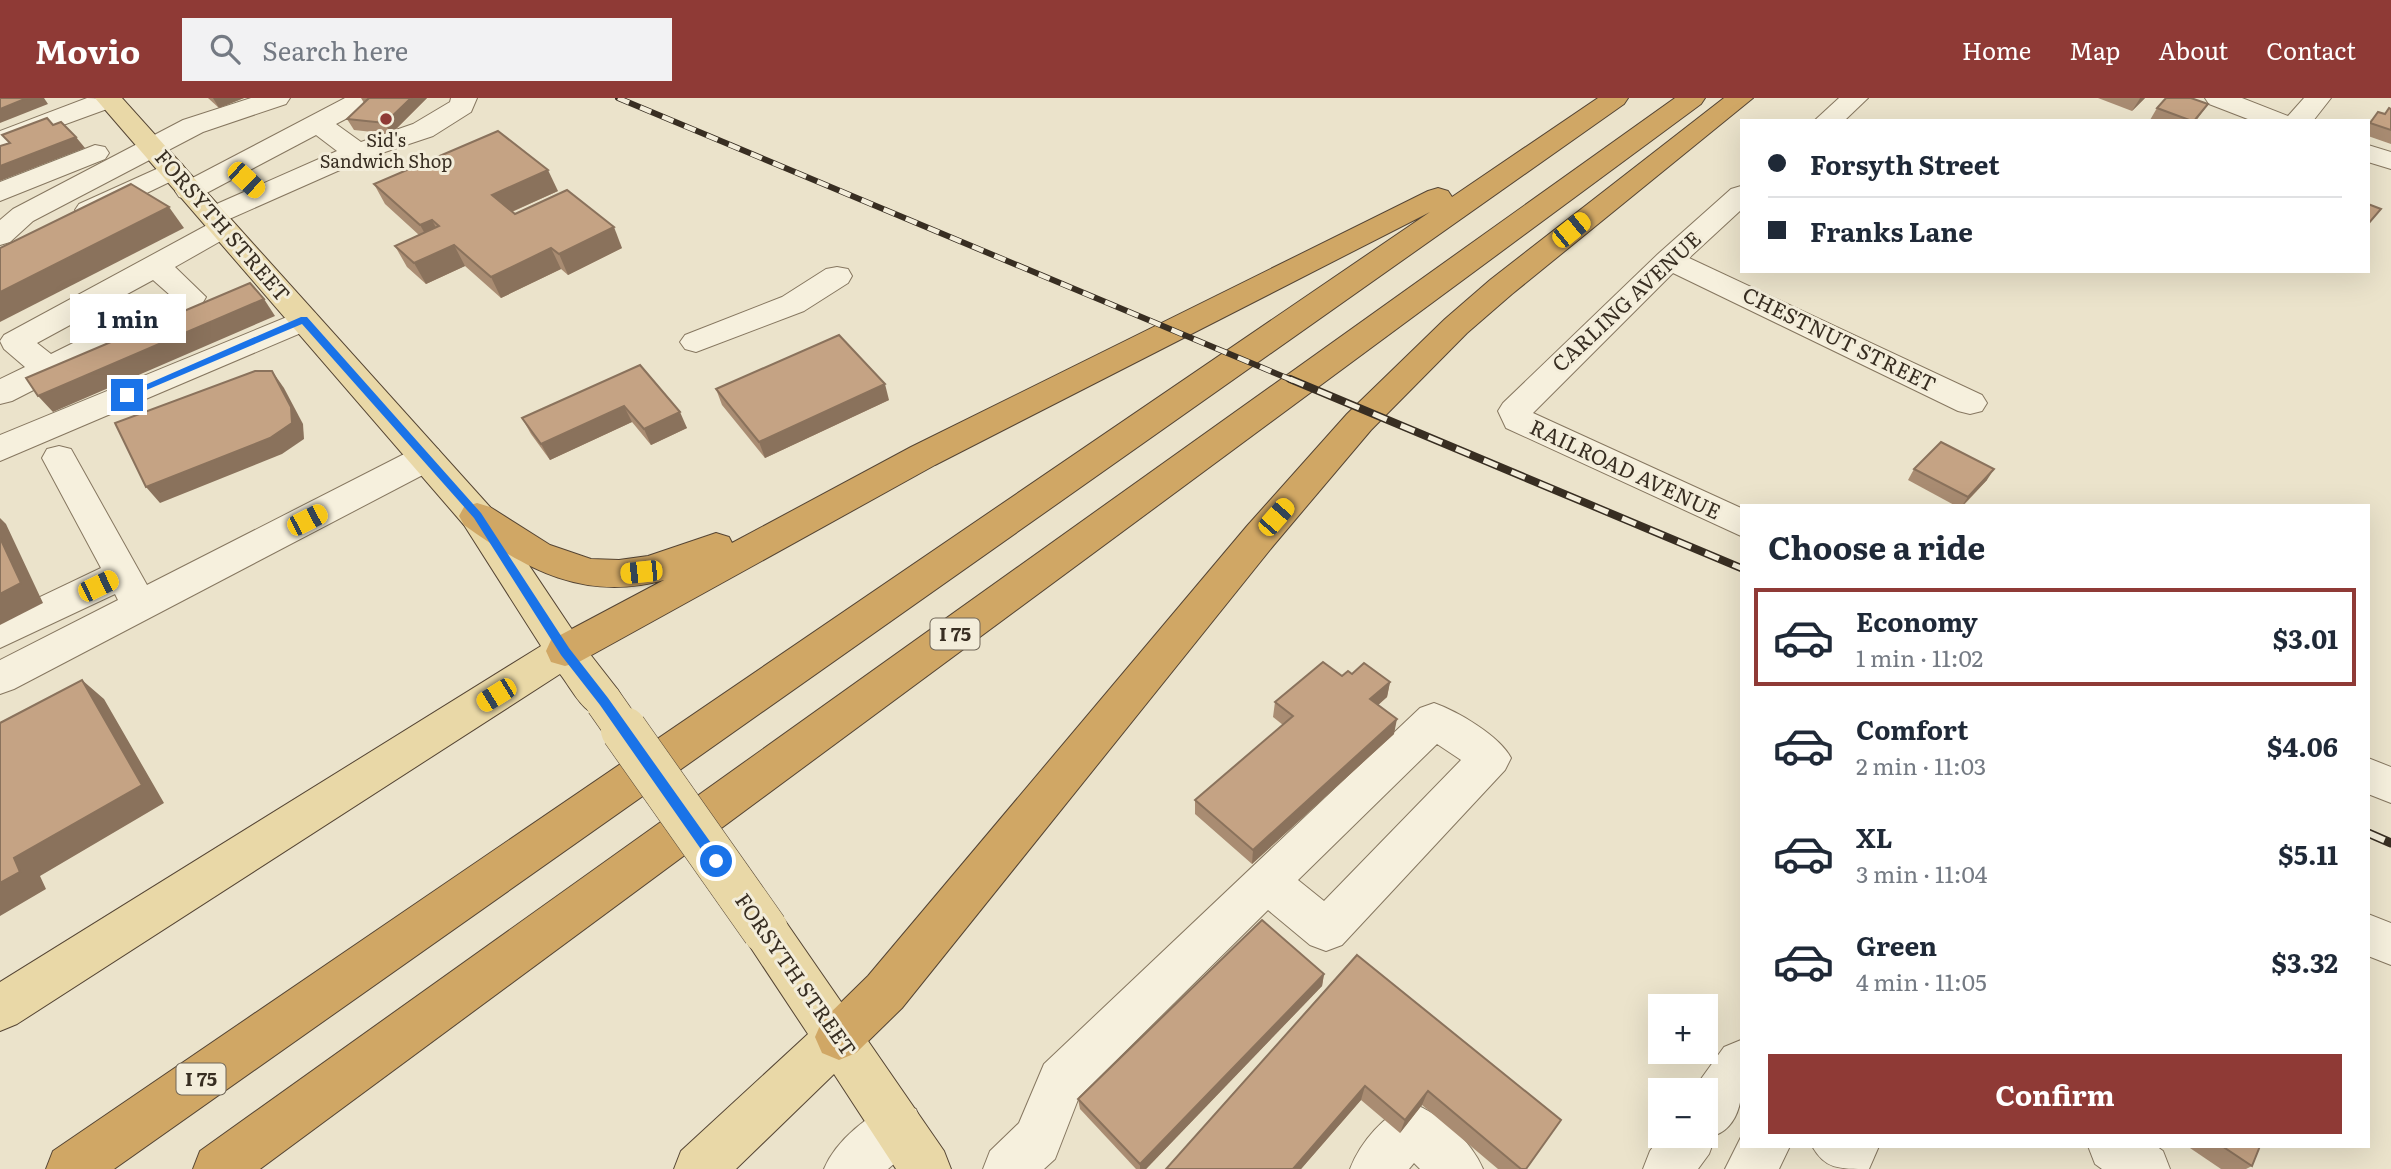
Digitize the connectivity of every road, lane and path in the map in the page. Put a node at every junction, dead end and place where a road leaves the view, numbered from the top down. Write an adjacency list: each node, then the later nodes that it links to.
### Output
1 (277, 98): 16 (street)
2 (365, 98): 14 (street)
3 (464, 98): 17 (street)
4 (1615, 98): 18 (highway, I 75)
5 (1692, 98): 65 (highway, I 75)
6 (1740, 98): 55 (highway)
7 (1855, 98): 11 (street)
8 (2218, 98): 12 (street)
9 (2318, 98): 13 (street)
10 (109, 99): 15 (street); 16 (main road, FORSYTH STREET)
11 (1829, 119)
12 (2273, 119)
13 (2300, 119)
14 (317, 123): 17 (street); 21 (street)
15 (0, 140)
16 (146, 141): 22 (main road, FORSYTH STREET); 23 (street); 27 (street)
17 (357, 152): 24 (street)
18 (1535, 152): 39 (highway); 64 (highway, I 75)
19 (2370, 154): 20 (street)
20 (2391, 161)
21 (232, 167): 22 (street); 24 (street)
22 (181, 181): 26 (main road, FORSYTH STREET); 28 (street)
23 (0, 192)
24 (261, 194): 26 (street)
25 (1740, 196): 29 (street, CARLING AVENUE)
26 (218, 222): 30 (street); 32 (main road, FORSYTH STREET)
27 (0, 236)
28 (0, 248)
29 (1670, 260): 36 (street, CHESTNUT STREET); 37 (street, CARLING AVENUE)
30 (155, 266): 34 (street); 34 (street)
31 (837, 276): 33 (street)
32 (304, 320): 38 (street); 41 (main road, FORSYTH STREET)
33 (696, 342)
34 (48, 368): 35 (street)
35 (0, 393)
36 (1970, 403)
37 (1515, 411): 43 (street, RAILROAD AVENUE)
38 (0, 449)
39 (923, 456): 42 (highway); 47 (highway)
40 (59, 458): 44 (street)
41 (426, 458): 42 (main road, FORSYTH STREET); 45 (street)
42 (478, 516): 47 (main road, FORSYTH STREET)
43 (1740, 523)
44 (122, 574): 45 (street); 46 (street)
45 (140, 606): 48 (street)
46 (0, 633)
47 (565, 651): 54 (main road); 55 (main road, FORSYTH STREET, bridge)
48 (0, 678)
49 (2370, 777): 50 (street)
50 (2391, 785)
51 (1267, 883): 51 (street); 69 (street)
52 (2370, 936): 53 (street)
53 (2391, 944)
54 (0, 1008)
55 (839, 1037): 58 (main road, FORSYTH STREET); 66 (main road)
56 (1739, 1071): 57 (street)
57 (1718, 1098)
58 (898, 1127): 67 (street); 68 (main road, FORSYTH STREET)
59 (1683, 1148): 72 (street)
60 (1764, 1148): 73 (street)
61 (1840, 1148): 62 (street)
62 (1853, 1148)
63 (2116, 1148): 74 (street)
64 (71, 1169)
65 (218, 1169)
66 (699, 1169)
67 (849, 1169)
68 (926, 1169)
69 (1008, 1169)
70 (1375, 1169): 71 (street)
71 (1458, 1169)
72 (1668, 1169)
73 (1749, 1169)
74 (2145, 1169)

